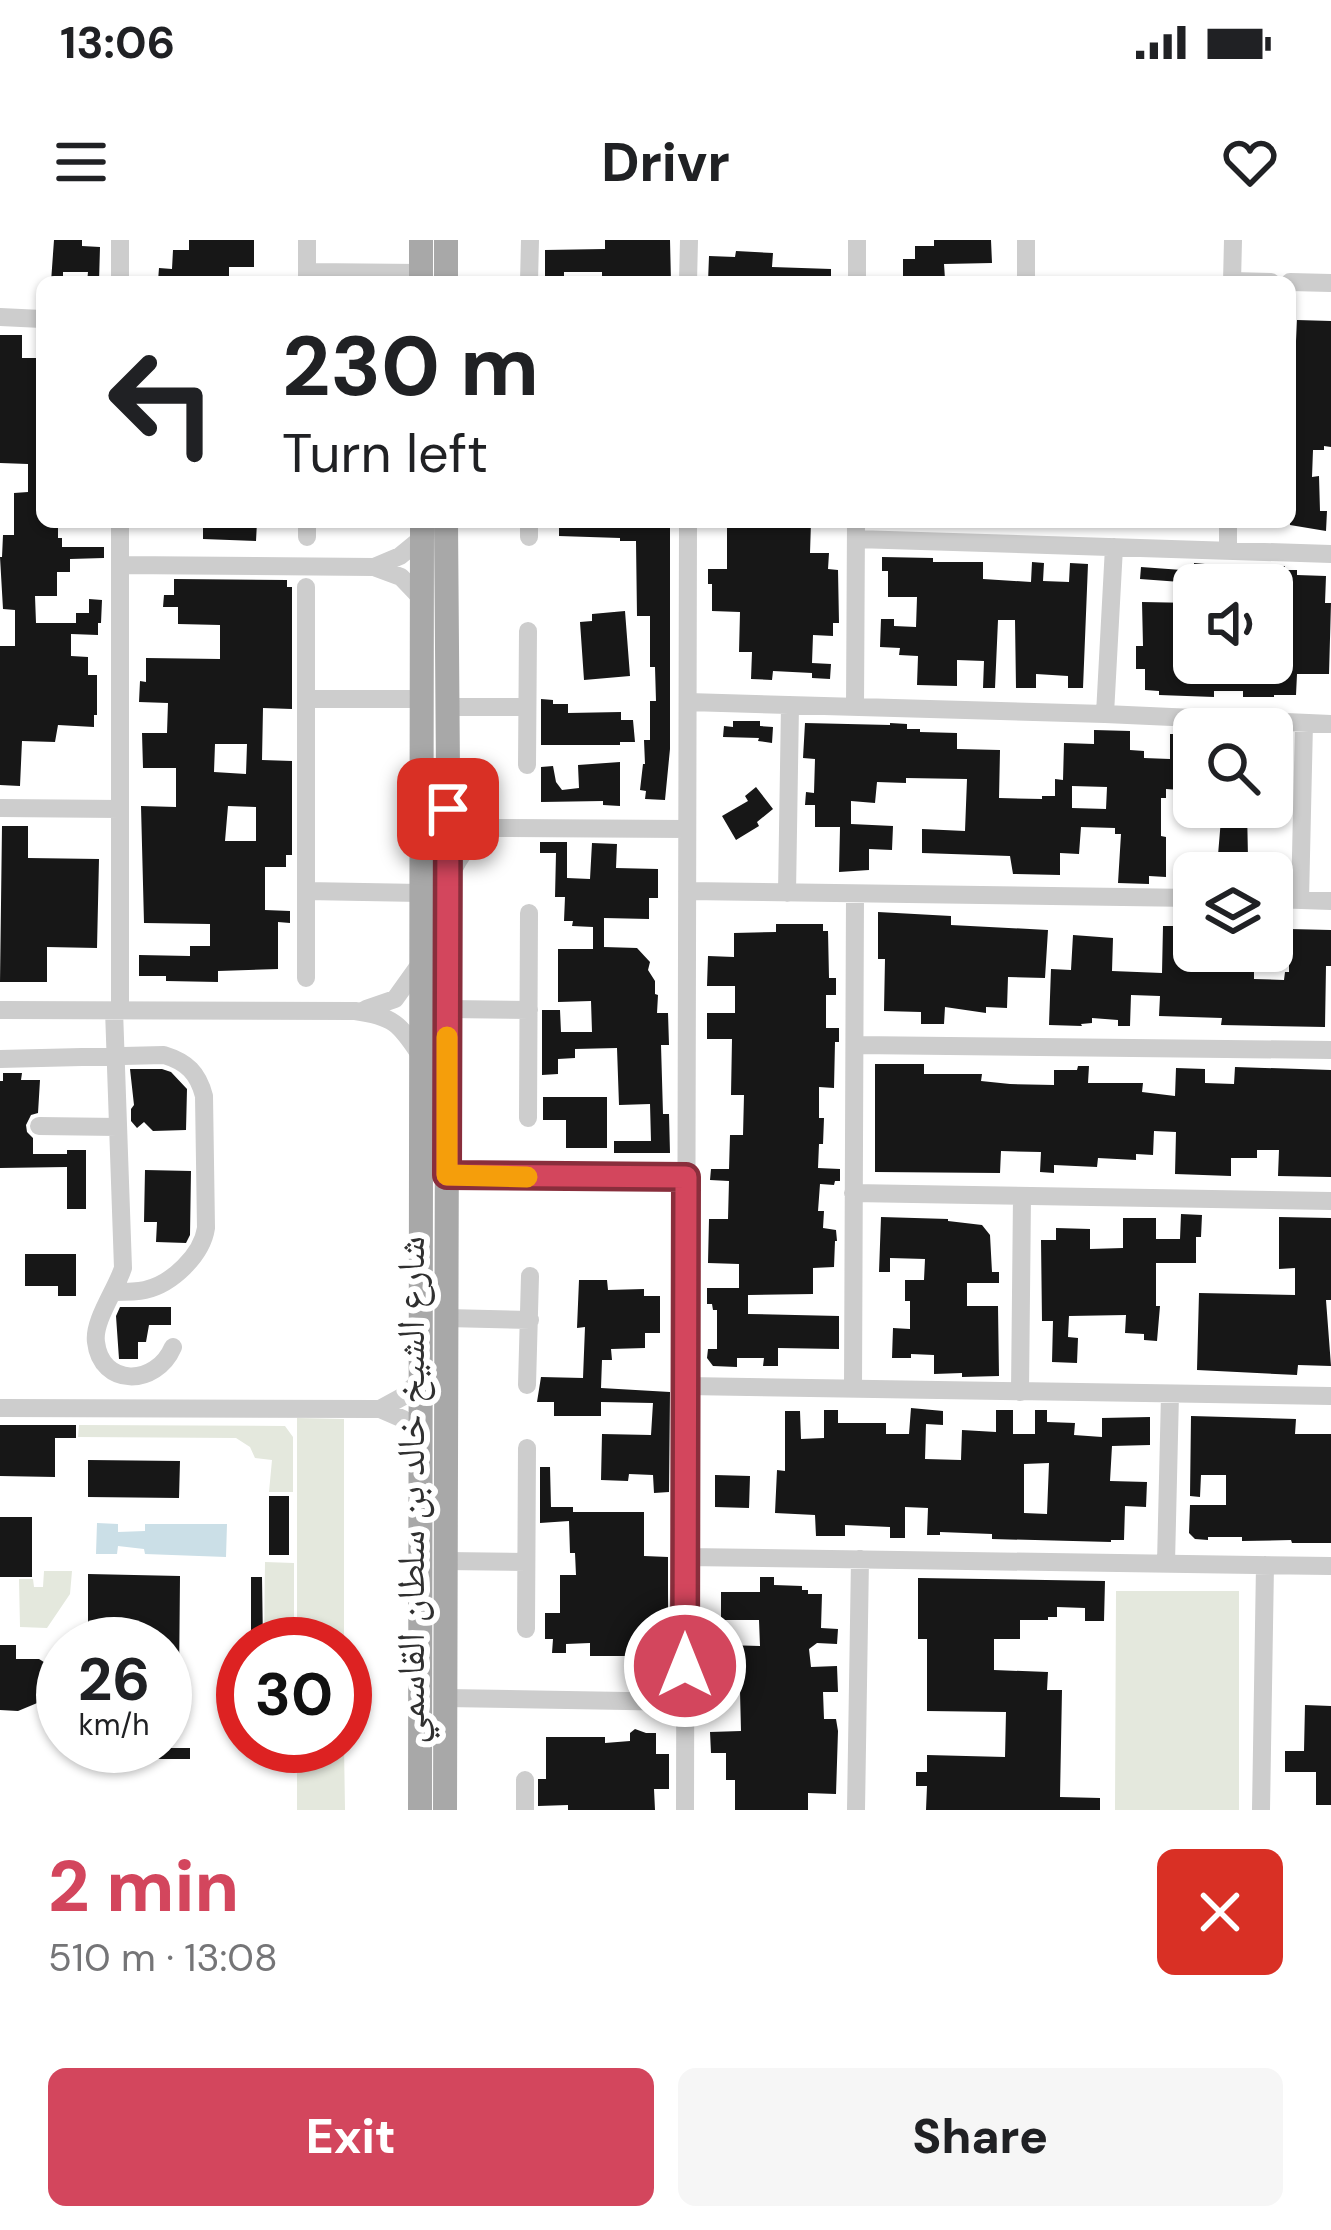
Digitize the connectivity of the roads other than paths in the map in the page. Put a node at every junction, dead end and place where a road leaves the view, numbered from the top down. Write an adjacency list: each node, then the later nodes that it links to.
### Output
1 (120, 240): 11 (street)
2 (307, 240): 12 (street)
3 (421, 240): 13 (main road)
4 (446, 240): 14 (main road)
5 (530, 240): 15 (street)
6 (688, 240): 16 (street)
7 (833, 240): 10 (street)
8 (1026, 240): 18 (street)
9 (1233, 240): 19 (street)
10 (857, 241): 17 (street)
11 (120, 276)
12 (307, 276)
13 (421, 276)
14 (446, 276)
15 (529, 276)
16 (688, 276)
17 (856, 276)
18 (1026, 276)
19 (1232, 276)
20 (1296, 282): 21 (street)
21 (1331, 283)
22 (0, 317): 23 (street)
23 (36, 319)
24 (120, 528): 33 (street)
25 (446, 528): 40 (main road, شارع الشيخ خالد بن سلطان القاسمي)
26 (688, 528): 39 (street)
27 (1228, 528): 31 (street)
28 (422, 530): 34 (street); 36 (main road, شارع الشيخ خالد بن سلطان القاسمي)
29 (856, 531): 30 (street); 43 (street)
30 (1114, 547): 31 (street); 44 (street)
31 (1228, 551): 32 (street)
32 (1331, 554)
33 (120, 565): 34 (street); 50 (street)
34 (374, 566): 36 (street)
35 (306, 587): 38 (street)
36 (423, 600): 40 (main road, شارع الشيخ خالد بن سلطان القاسمي)
37 (528, 631): 42 (street)
38 (306, 699): 40 (street); 54 (street)
39 (688, 702): 41 (street); 52 (street)
40 (435, 703): 42 (street); 48 (main road, شارع الشيخ خالد بن سلطان القاسمي); 56 (main road, شارع الشيخ خالد بن سلطان القاسمي)
41 (790, 705): 43 (street); 57 (street)
42 (527, 707): 47 (street)
43 (855, 707): 44 (street)
44 (1106, 714): 45 (street)
45 (1304, 723): 46 (street); 61 (street)
46 (1331, 724)
47 (527, 765)
48 (448, 771): 51 (street); 53 (main road, شارع الشيخ خالد بن سلطان القاسمي)
49 (0, 808): 50 (street)
50 (120, 809): 69 (street)
51 (493, 828): 52 (street); 53 (street)
52 (687, 829): 55 (street)
53 (448, 885): 66 (main road, شارع الشيخ خالد بن سلطان القاسمي)
54 (306, 892): 56 (street); 65 (street)
55 (687, 892): 57 (street); 80 (street)
56 (421, 893): 64 (main road, شارع الشيخ خالد بن سلطان القاسمي)
57 (787, 893): 58 (street)
58 (855, 894): 59 (street); 71 (street)
59 (1173, 898)
60 (1293, 900): 61 (street)
61 (1300, 900): 62 (street)
62 (1331, 901)
63 (529, 913): 68 (street)
64 (421, 963): 70 (street); 73 (main road, شارع الشيخ خالد بن سلطان القاسمي)
65 (306, 978)
66 (447, 1009): 68 (street); 79 (main road, شارع الشيخ خالد بن سلطان القاسمي)
67 (0, 1010): 69 (street)
68 (529, 1010): 76 (street)
69 (117, 1011): 70 (street); 74 (street)
70 (355, 1011): 73 (street)
71 (856, 1045): 72 (street); 81 (street)
72 (1331, 1050)
73 (420, 1055): 88 (main road, شارع الشيخ خالد بن سلطان القاسمي)
74 (115, 1056): 75 (street); 78 (street); 85 (street)
75 (0, 1059)
76 (528, 1118)
77 (39, 1126): 78 (street)
78 (118, 1127): 85 (street)
79 (447, 1175): 80 (street); 86 (main road, شارع الشيخ خالد بن سلطان القاسمي)
80 (686, 1177): 92 (street)
81 (854, 1193): 82 (street); 93 (street)
82 (1022, 1196): 83 (street); 94 (street)
83 (1331, 1201)
84 (530, 1276): 87 (street)
85 (115, 1292): 89 (street)
86 (446, 1318): 87 (street); 97 (main road, شارع الشيخ خالد بن سلطان القاسمي)
87 (530, 1320): 91 (street)
88 (422, 1342): 90 (main road, شارع الشيخ خالد بن سلطان القاسمي); 97 (main road)
89 (172, 1347)
90 (421, 1380): 99 (street); 100 (main road, شارع الشيخ خالد بن سلطان القاسمي)
91 (527, 1385)
92 (686, 1386): 93 (street); 102 (street)
93 (853, 1389): 94 (street)
94 (1020, 1392): 95 (street)
95 (1171, 1394): 96 (street); 106 (street)
96 (1331, 1396)
97 (445, 1402): 104 (main road, شارع الشيخ خالد بن سلطان القاسمي)
98 (0, 1408): 99 (street)
99 (380, 1408): 100 (street)
100 (421, 1436): 113 (main road, شارع الشيخ خالد بن سلطان القاسمي)
101 (527, 1448): 105 (street)
102 (686, 1557): 103 (street); 111 (street)
103 (860, 1559): 106 (street); 117 (street)
104 (445, 1561): 105 (street); 110 (main road, شارع الشيخ خالد بن سلطان القاسمي)
105 (526, 1562): 109 (street)
106 (1166, 1563): 107 (street)
107 (1264, 1565): 108 (street); 118 (street)
108 (1331, 1566)
109 (526, 1629)
110 (445, 1698): 111 (street); 114 (main road, شارع الشيخ خالد بن سلطان القاسمي)
111 (685, 1702): 116 (street)
112 (525, 1780): 115 (street)
113 (420, 1810)
114 (445, 1810)
115 (525, 1810)
116 (685, 1810)
117 (856, 1810)
118 (1261, 1810)

